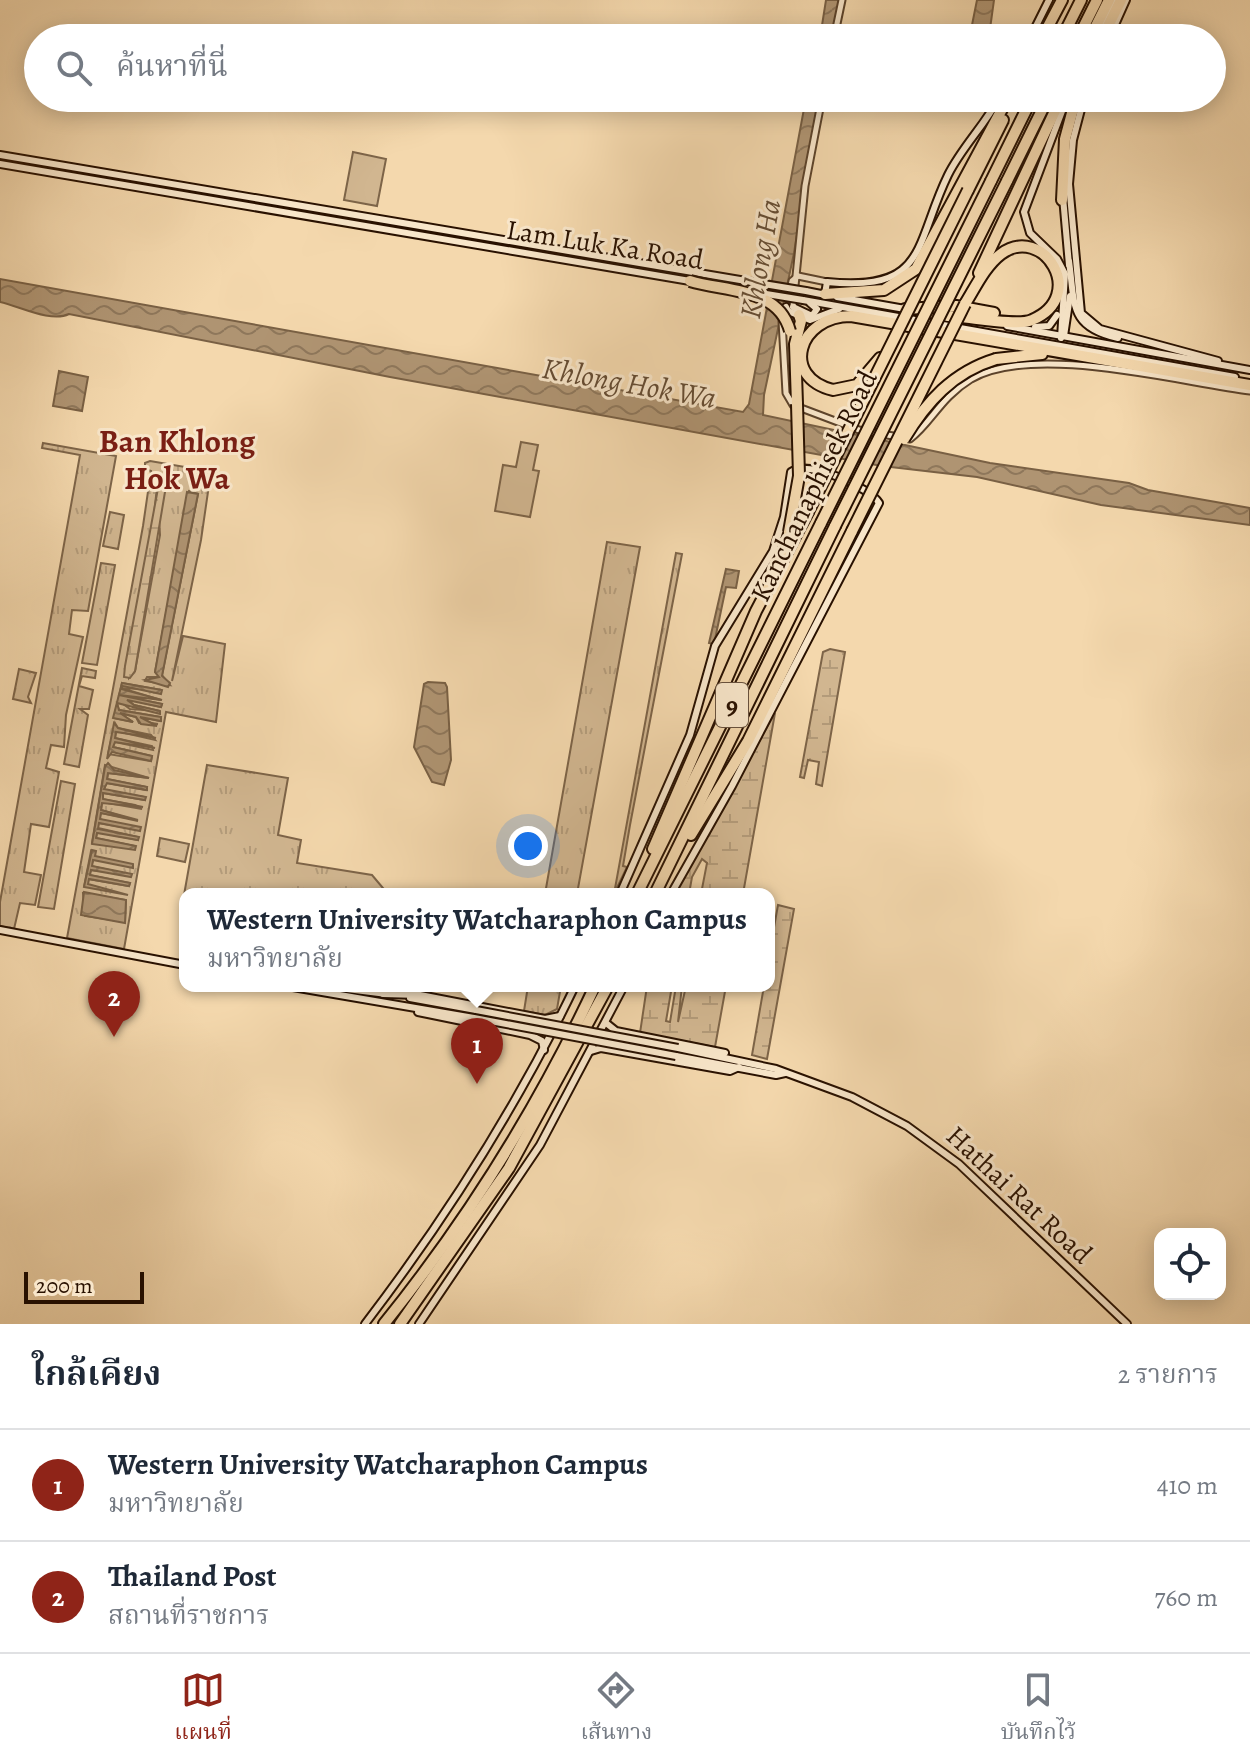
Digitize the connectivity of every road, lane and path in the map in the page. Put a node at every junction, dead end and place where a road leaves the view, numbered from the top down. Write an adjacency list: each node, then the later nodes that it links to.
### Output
1 (842, 0): 8 (street)
2 (1049, 0): 9 (main road)
3 (1062, 0): 10 (highway)
4 (1069, 0): 11 (highway)
5 (1081, 0): 12 (highway)
6 (1097, 0): 13 (highway)
7 (1118, 0): 14 (highway); 15 (highway); 16 (main road)
8 (837, 24)
9 (1037, 24)
10 (1049, 24)
11 (1057, 24)
12 (1069, 24)
13 (1085, 24)
14 (1104, 24)
15 (1106, 24)
16 (1112, 24)
17 (819, 112): 34 (street)
18 (989, 112): 36 (main road)
19 (1000, 112): 37 (highway)
20 (1008, 112): 49 (highway, bridge)
21 (1025, 112): 64 (highway, Kanchanaphisek Road / 9, bridge)
22 (1041, 112): 62 (highway, Kanchanaphisek Road / 9, bridge)
23 (1060, 112): 31 (highway)
24 (1066, 112): 27 (highway)
25 (1072, 112): 27 (highway)
26 (1080, 112): 30 (main road)
27 (1065, 139): 32 (highway)
28 (0, 155): 37 (main road, Lam Luk Ka Road, bridge)
29 (0, 164): 35 (main road, Lam Luk Ka Road)
30 (1069, 184): 32 (main road); 52 (main road)
31 (1024, 191): 39 (main road); 40 (highway)
32 (1062, 200): 33 (main road)
33 (1069, 261): 44 (main road); 52 (main road)
34 (798, 276): 36 (street); 42 (street)
35 (690, 281): 38 (main road, Lam Luk Ka Road, bridge); 55 (highway, bridge)
36 (827, 282): 37 (main road)
37 (825, 294): 43 (main road, Lam Luk Ka Road)
38 (803, 300): 41 (main road, Lam Luk Ka Road); 42 (main road)
39 (1063, 300): 44 (main road); 48 (main road)
40 (965, 304): 46 (highway); 60 (highway, bridge)
41 (854, 308): 42 (main road); 50 (main road, Lam Luk Ka Road)
42 (792, 309): 55 (highway); 58 (street)
43 (905, 309): 45 (main road, Lam Luk Ka Road); 46 (highway)
44 (1065, 314): 50 (main road)
45 (947, 316): 46 (highway); 48 (main road, Lam Luk Ka Road)
46 (1035, 318)
47 (887, 322): 49 (highway, bridge); 50 (highway); 53 (highway)
48 (984, 322): 50 (main road, Lam Luk Ka Road)
49 (894, 336): 61 (highway, bridge)
50 (1059, 340): 51 (main road, Lam Luk Ka Road)
51 (1104, 348): 54 (main road, Lam Luk Ka Road); 59 (main road, Lam Luk Ka Road)
52 (1211, 358): 54 (main road)
53 (1116, 360): 57 (highway); 60 (highway, bridge)
54 (1232, 367): 56 (main road, Lam Luk Ka Road)
55 (795, 369): 61 (highway, bridge)
56 (1250, 370)
57 (1171, 371): 58 (highway); 59 (highway)
58 (1186, 381): 59 (street)
59 (1250, 385)
60 (875, 500): 62 (highway, bridge); 63 (main road); 67 (main road)
61 (773, 578): 65 (highway)
62 (662, 880): 66 (highway, Kanchanaphisek Road / 9)
63 (623, 888)
64 (640, 888)
65 (640, 888)
66 (658, 888)
67 (674, 888)
68 (0, 930): 69 (main road)
69 (179, 964)
70 (322, 992): 77 (main road, Hathai Rat Road)
71 (368, 992): 76 (main road, Hathai Rat Road)
72 (572, 992): 79 (main road)
73 (592, 992): 87 (highway)
74 (605, 992): 88 (highway)
75 (621, 992): 80 (main road)
76 (383, 994): 78 (main road, Hathai Rat Road); 79 (main road)
77 (381, 1002): 78 (main road, Hathai Rat Road); 82 (main road)
78 (475, 1014): 85 (main road, Hathai Rat Road, bridge)
79 (561, 1015): 82 (main road)
80 (606, 1023): 81 (main road); 83 (main road)
81 (623, 1032): 84 (main road); 85 (main road)
82 (544, 1050): 86 (main road)
83 (591, 1051): 84 (main road); 89 (main road)
84 (619, 1051): 85 (main road)
85 (741, 1063): 90 (main road, Hathai Rat Road)
86 (365, 1324)
87 (384, 1324)
88 (400, 1324)
89 (419, 1324)
90 (1127, 1324)

